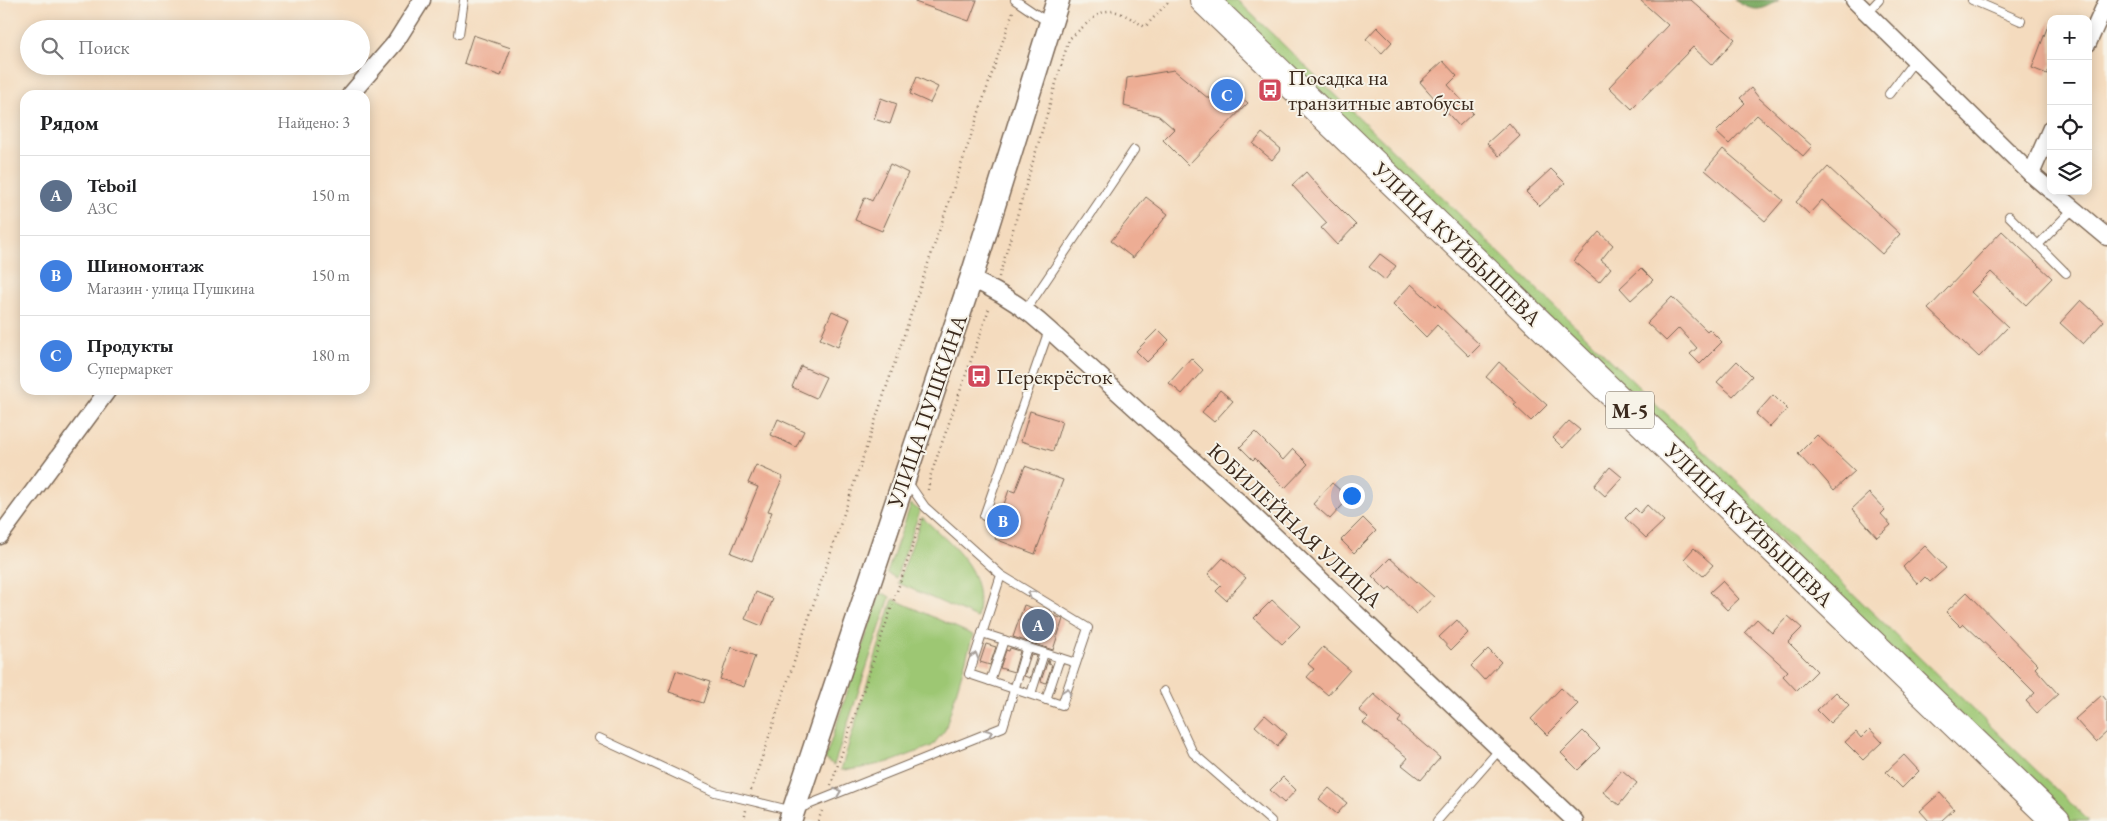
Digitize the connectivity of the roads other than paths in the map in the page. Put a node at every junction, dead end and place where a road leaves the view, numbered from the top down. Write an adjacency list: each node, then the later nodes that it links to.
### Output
1 (422, 0): 15 (street)
2 (464, 0): 12 (lane)
3 (1016, 0): 9 (lane)
4 (1204, 0): 54 (highway, УЛИЦА КУЙБЫШЕВА / М-5)
5 (1854, 0): 10 (street)
6 (1879, 0): 10 (lane)
7 (1972, 0): 11 (lane)
8 (2107, 0): 13 (street)
9 (1057, 9): 29 (main road, УЛИЦА ПУШКИНА)
10 (1867, 13): 14 (street)
11 (2021, 21)
12 (460, 34)
13 (2092, 34)
14 (1914, 60): 18 (lane); 21 (street)
15 (370, 72)
16 (368, 75): 17 (street)
17 (354, 90)
18 (1888, 94)
19 (2047, 137): 21 (street)
20 (1134, 150): 30 (lane)
21 (2031, 174): 22 (street)
22 (2047, 188)
23 (2056, 195): 24 (street)
24 (2073, 209): 26 (street); 27 (lane)
25 (2009, 216): 27 (lane)
26 (2107, 237)
27 (2038, 245): 28 (lane)
28 (2066, 273)
29 (971, 279): 30 (street, ЮБИЛЕЙНАЯ УЛИЦА); 33 (main road, УЛИЦА ПУШКИНА)
30 (1026, 310): 31 (street, ЮБИЛЕЙНАЯ УЛИЦА)
31 (1049, 330): 34 (lane); 49 (street, ЮБИЛЕЙНАЯ УЛИЦА)
32 (104, 395): 35 (street)
33 (905, 477): 36 (lane); 50 (main road, УЛИЦА ПУШКИНА)
34 (984, 516)
35 (0, 536)
36 (1001, 575): 37 (lane); 42 (lane, one-way to 36)
37 (982, 633): 38 (lane); 43 (lane, one-way to 37)
38 (1004, 640): 39 (lane); 43 (lane)
39 (1027, 647): 40 (lane); 44 (lane)
40 (1044, 653): 41 (lane); 46 (lane)
41 (1060, 658): 42 (lane); 47 (lane)
42 (1076, 663): 47 (lane, one-way to 42)
43 (990, 681): 44 (lane)
44 (1013, 689): 46 (lane); 50 (lane, one-way to 44)
45 (1164, 691): 51 (lane)
46 (1031, 694): 47 (lane)
47 (1046, 700)
48 (599, 738): 50 (lane)
49 (1500, 749): 52 (lane); 53 (street, ЮБИЛЕЙНАЯ УЛИЦА)
50 (791, 816)
51 (1271, 821)
52 (1436, 821)
53 (1575, 821)
54 (2056, 821)

